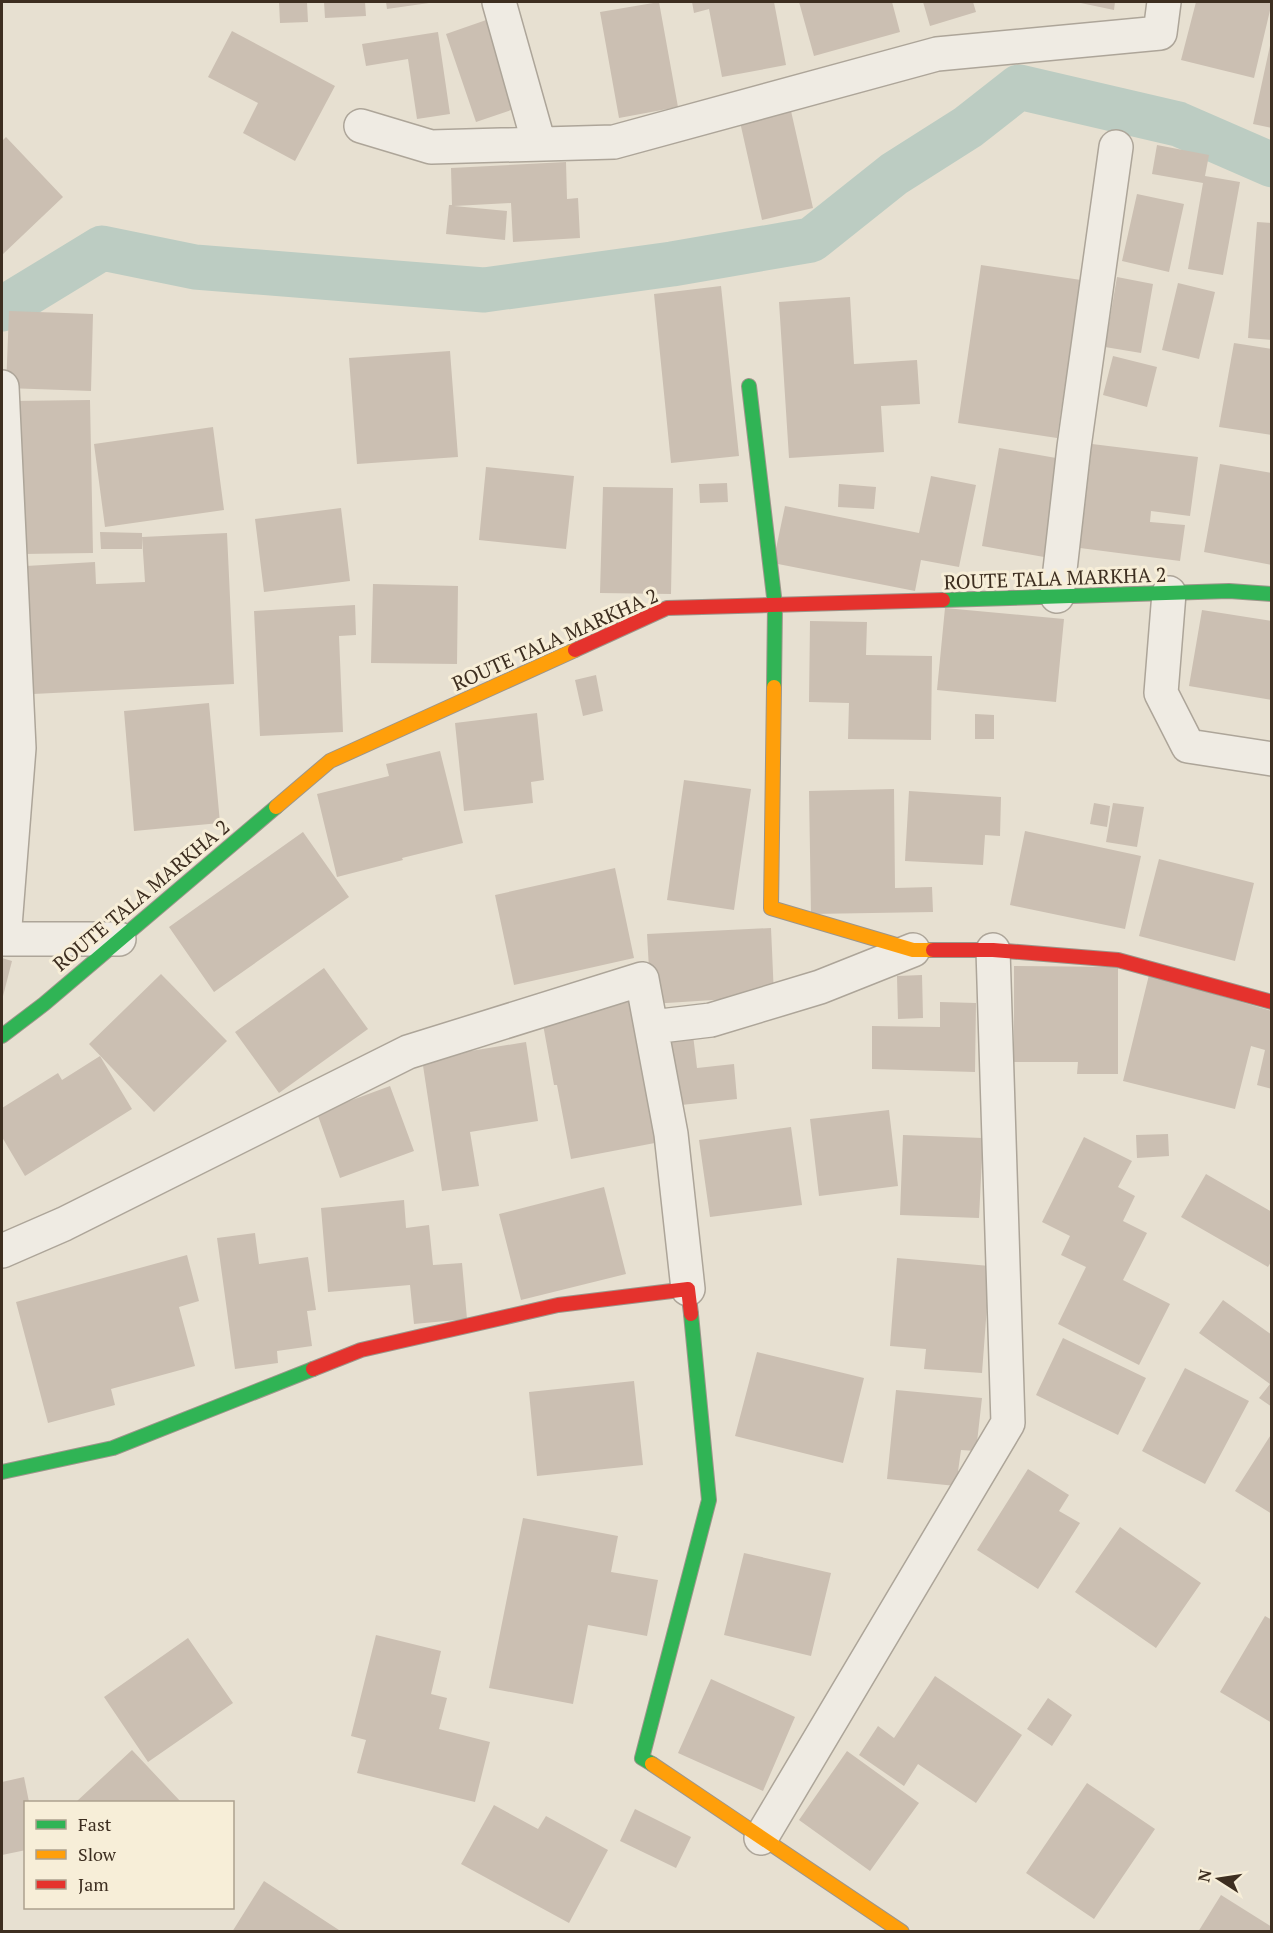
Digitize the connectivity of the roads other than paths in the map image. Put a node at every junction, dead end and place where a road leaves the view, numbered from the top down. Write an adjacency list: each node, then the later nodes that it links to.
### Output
1 (499, 2): 4 (street)
2 (1164, 2): 4 (street)
3 (361, 126): 4 (street)
4 (539, 144)
5 (1116, 147): 11 (street)
6 (749, 386): 12 (street)
7 (2, 387): 8 (street)
8 (6, 549): 14 (street)
9 (1169, 593): 10 (street, ROUTE TALA MARKHA 2); 11 (street, ROUTE TALA MARKHA 2); 13 (street)
10 (1272, 594)
11 (1057, 596): 12 (street, ROUTE TALA MARKHA 2)
12 (775, 605): 15 (street, ROUTE TALA MARKHA 2); 16 (street)
13 (1272, 759)
14 (3, 939): 15 (street)
15 (119, 939): 20 (street, ROUTE TALA MARKHA 2)
16 (913, 950): 17 (street); 19 (street)
17 (993, 950): 18 (street); 24 (street)
18 (1272, 1002)
19 (652, 1027): 21 (street); 22 (street)
20 (2, 1036)
21 (2, 1251)
22 (688, 1289): 23 (street); 24 (street)
23 (2, 1472)
24 (761, 1838): 25 (street)
25 (902, 1932)

